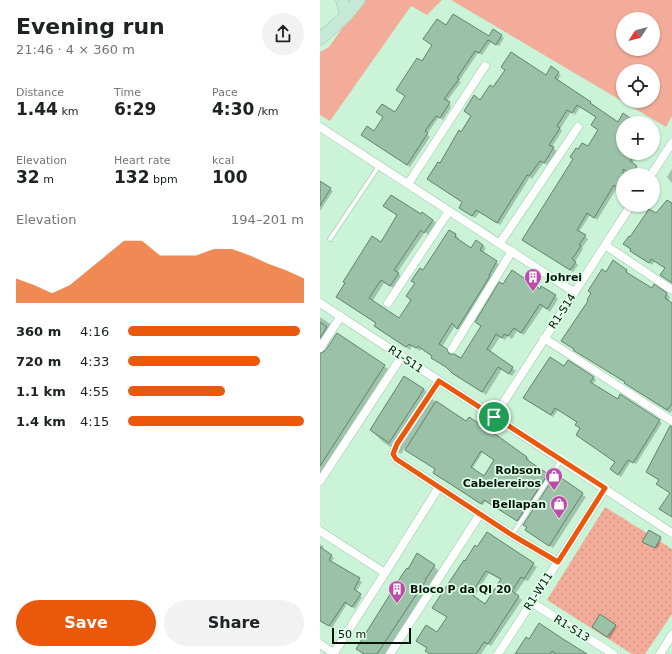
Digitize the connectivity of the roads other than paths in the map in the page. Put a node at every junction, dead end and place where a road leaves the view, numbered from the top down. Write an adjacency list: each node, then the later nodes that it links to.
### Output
1 (342, 0): 3 (main road)
2 (359, 0): 3 (main road)
3 (346, 16): 4 (main road)
4 (320, 39)
5 (484, 66): 11 (street)
6 (320, 127): 9 (street)
7 (578, 127): 15 (street)
8 (672, 143): 10 (street)
9 (378, 166): 11 (street); 14 (lane)
10 (656, 168)
11 (408, 184): 12 (street)
12 (449, 210): 15 (street); 21 (street)
13 (626, 212): 16 (street, R1-S14)
14 (330, 239)
15 (500, 243): 17 (street)
16 (605, 245): 18 (street); 19 (street, R1-S14)
17 (512, 251): 19 (street); 25 (street)
18 (672, 290)
19 (574, 292): 23 (street, R1-S14)
20 (320, 303): 22 (street, R1-S11)
21 (388, 303)
22 (341, 316): 24 (street); 26 (street, R1-S11)
23 (544, 338): 28 (street, R1-S14); 29 (street)
24 (320, 348)
25 (452, 349)
26 (402, 356): 27 (street, R1-S11); 31 (street)
27 (439, 381): 28 (street, R1-S11); 32 (street)
28 (494, 417): 30 (street, R1-S11)
29 (672, 421)
30 (561, 460): 33 (street, R1-S11); 37 (lane)
31 (320, 481)
32 (439, 487): 34 (street); 39 (street)
33 (605, 488): 36 (street, R1-S11); 38 (street, R1-W11)
34 (480, 514): 37 (street); 45 (street)
35 (320, 531): 39 (street)
36 (672, 532)
37 (512, 535): 38 (street)
38 (558, 562): 40 (street, R1-W11)
39 (386, 573): 44 (street)
40 (531, 602): 43 (street, R1-S13); 46 (street, R1-W11)
41 (672, 635): 47 (street)
42 (320, 644): 44 (street)
43 (610, 653)
44 (334, 654)
45 (390, 654)
46 (498, 654)
47 (660, 654)

